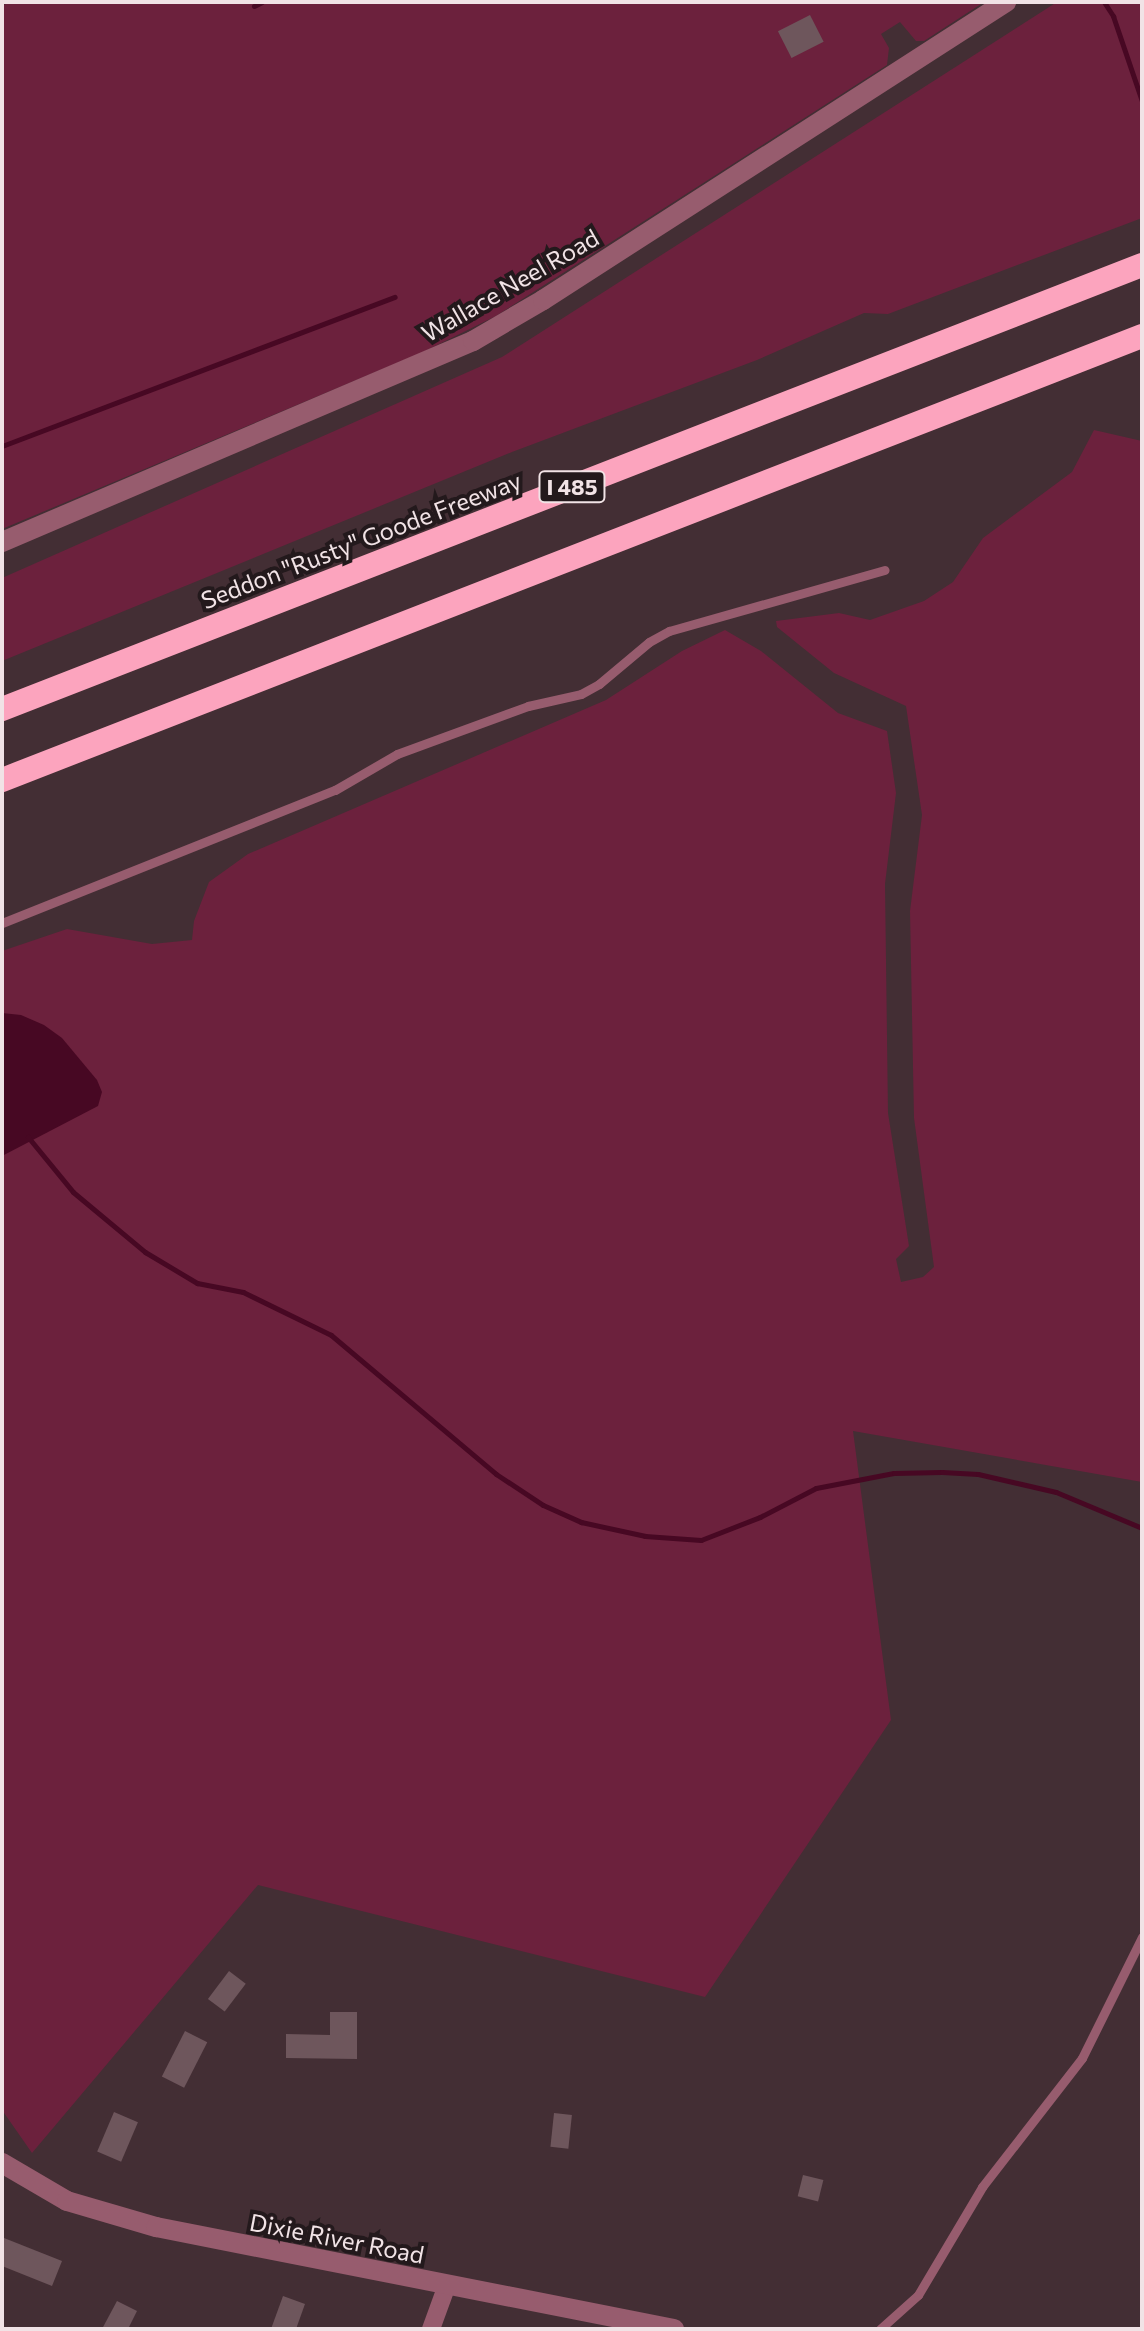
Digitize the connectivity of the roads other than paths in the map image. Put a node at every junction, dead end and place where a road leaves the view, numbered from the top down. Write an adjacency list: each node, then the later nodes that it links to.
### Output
1 (1006, 2): 4 (street, Wallace Neel Road)
2 (1142, 265): 6 (highway, Seddon "Rusty" Goode Freeway / I 485)
3 (1142, 336): 7 (highway)
4 (2, 542)
5 (885, 570): 8 (lane)
6 (2, 709)
7 (2, 780)
8 (2, 923)
9 (1142, 1937): 14 (lane)
10 (3, 2164): 11 (street, Dixie River Road)
11 (447, 2285): 12 (street); 13 (street, Dixie River Road)
12 (431, 2329)
13 (674, 2329)
14 (880, 2329)

